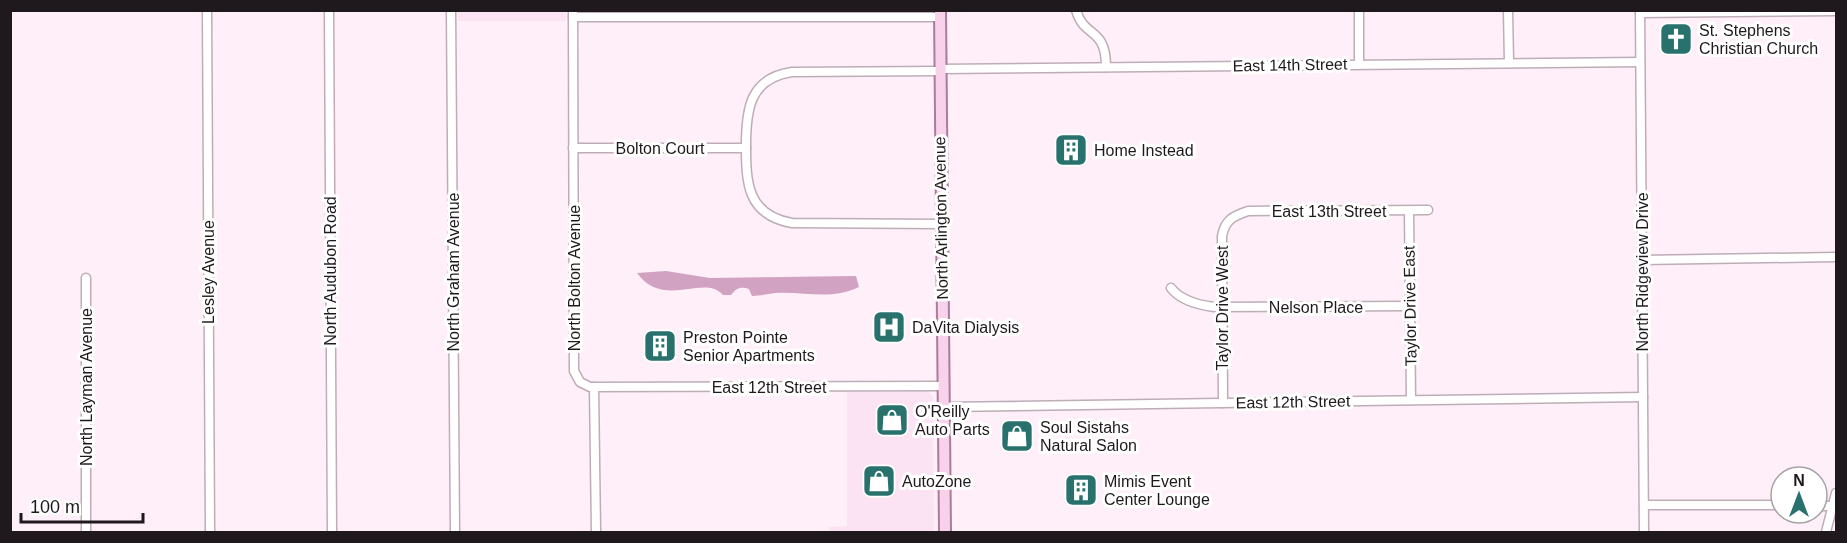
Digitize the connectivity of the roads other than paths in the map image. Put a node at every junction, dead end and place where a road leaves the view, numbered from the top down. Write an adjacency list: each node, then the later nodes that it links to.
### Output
1 (207, 10): 41 (street, Lesley Avenue)
2 (329, 10): 42 (street, North Audubon Road)
3 (451, 10): 43 (street, North Graham Avenue)
4 (1076, 10): 16 (street)
5 (1359, 10): 15 (street)
6 (1508, 10): 14 (street)
7 (1836, 10): 8 (street)
8 (1640, 12): 13 (street, North Ridgeview Drive)
9 (573, 14): 10 (street); 18 (street, North Bolton Avenue)
10 (697, 14): 11 (street)
11 (817, 14): 12 (street)
12 (940, 14): 17 (main road, North Arlington Avenue)
13 (1640, 62): 14 (street, East 14th Street); 25 (street, North Ridgeview Drive)
14 (1509, 63): 15 (street, East 14th Street)
15 (1359, 64): 16 (street, East 14th Street)
16 (1106, 67): 17 (street, East 14th Street)
17 (940, 70): 19 (street, East 14th Street); 23 (main road, North Arlington Avenue)
18 (573, 148): 19 (street, Bolton Court); 31 (street, North Bolton Avenue)
19 (746, 148): 23 (street, East 14th Street)
20 (1428, 210): 21 (street, East 13th Street)
21 (1408, 211): 22 (street, East 13th Street); 28 (street, Taylor Drive East)
22 (1232, 217): 29 (street, Taylor Drive West)
23 (941, 224): 30 (main road, North Arlington Avenue)
24 (1836, 257): 25 (street)
25 (1642, 260): 32 (street, North Ridgeview Drive)
26 (86, 278): 40 (street, North Layman Avenue)
27 (1171, 288): 29 (street, Nelson Place)
28 (1410, 306): 29 (street, Nelson Place); 33 (street, Taylor Drive East)
29 (1222, 308): 34 (street, Taylor Drive West)
30 (943, 386): 31 (street, East 12th Street); 35 (main road, North Arlington Avenue)
31 (594, 387): 44 (street)
32 (1643, 397): 33 (street, East 12th Street); 37 (street, North Ridgeview Drive)
33 (1411, 400): 34 (street, East 12th Street)
34 (1222, 403): 35 (street, East 12th Street)
35 (944, 407): 45 (main road, North Arlington Avenue)
36 (1836, 493): 39 (street)
37 (1644, 505): 38 (street); 46 (street, North Ridgeview Drive)
38 (1769, 506)
39 (1832, 506): 47 (street)
40 (86, 532)
41 (210, 532)
42 (332, 532)
43 (455, 532)
44 (596, 532)
45 (945, 532)
46 (1644, 532)
47 (1826, 532)

